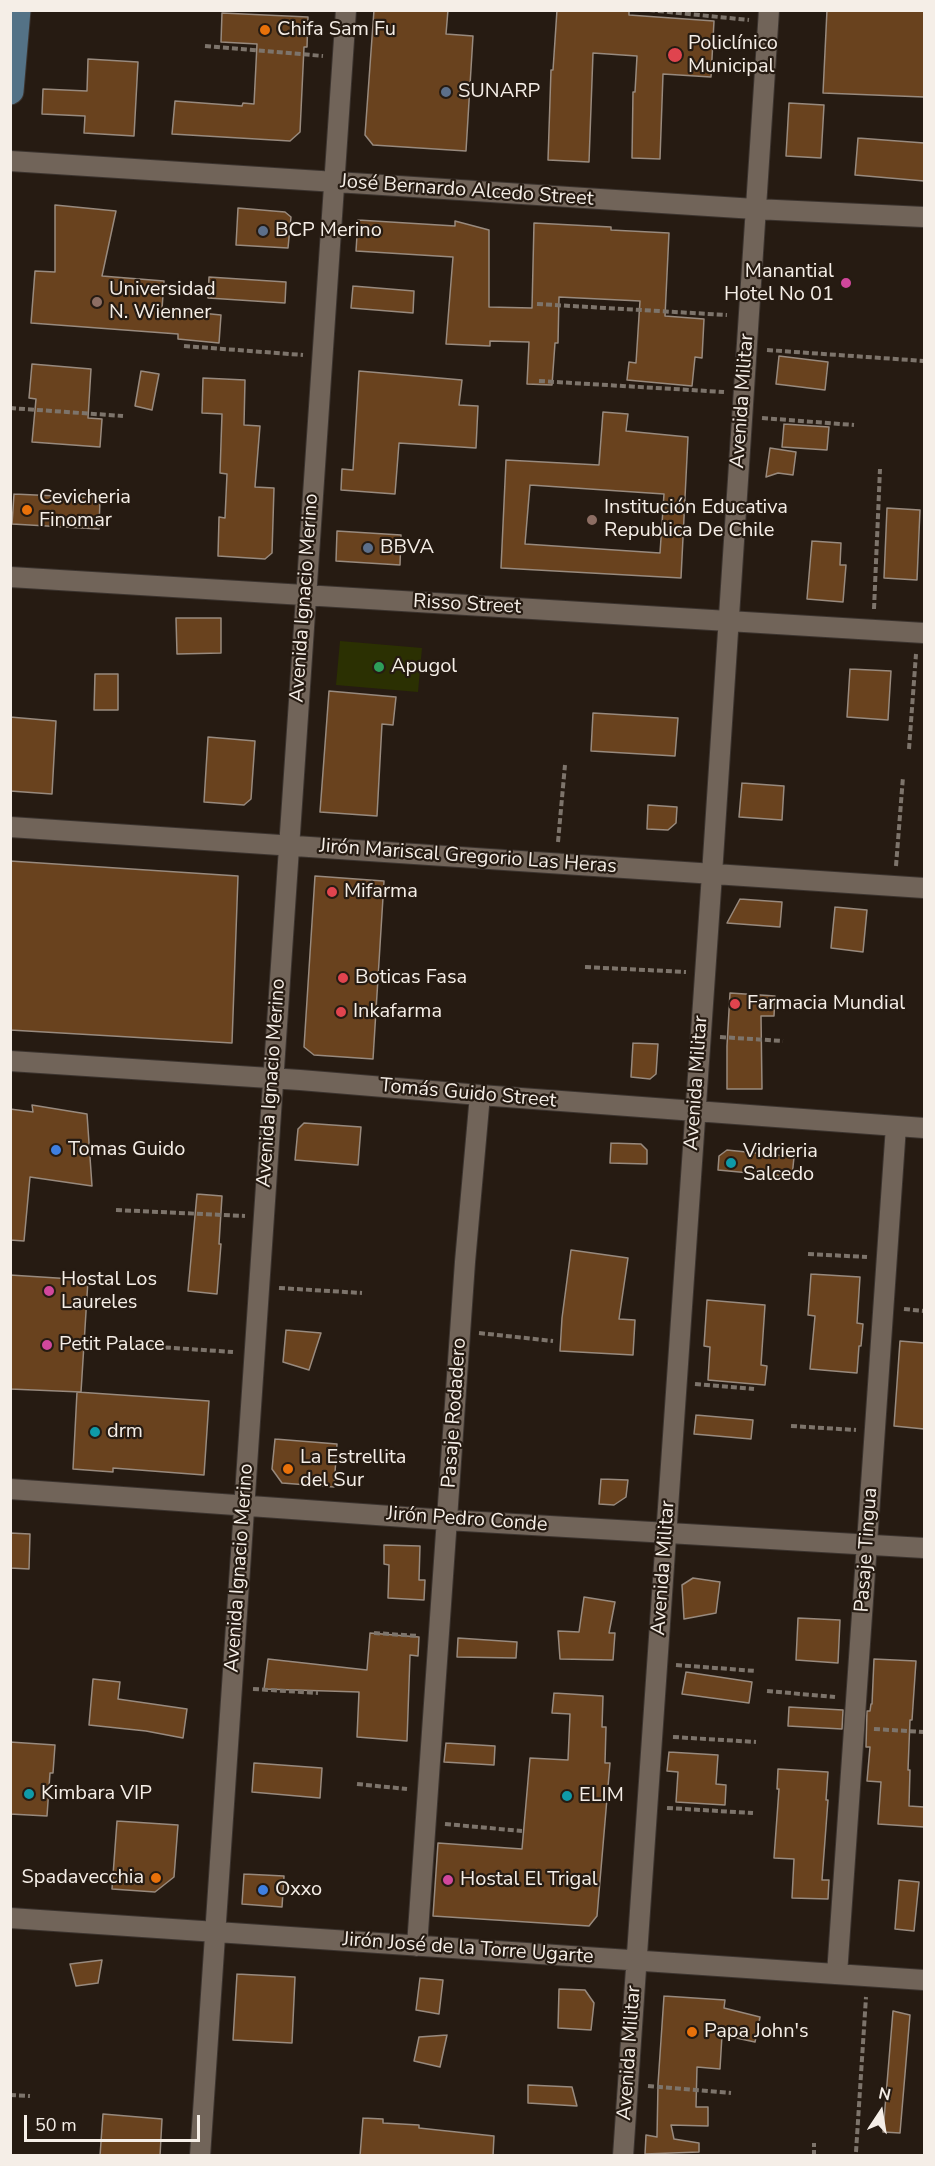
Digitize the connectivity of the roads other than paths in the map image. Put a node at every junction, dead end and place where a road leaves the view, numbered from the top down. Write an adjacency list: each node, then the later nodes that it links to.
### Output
1 (17, 10): 4 (main road)
2 (346, 10): 6 (street, Avenida Ignacio Merino)
3 (769, 16): 7 (street, Avenida Militar)
4 (10, 91)
5 (10, 161): 6 (street, José Bernardo Alcedo Street)
6 (334, 182): 7 (street, José Bernardo Alcedo Street); 10 (street, Avenida Ignacio Merino)
7 (755, 209): 8 (street, José Bernardo Alcedo Street); 11 (street, Avenida Militar)
8 (924, 217)
9 (10, 577): 10 (street, Risso Street)
10 (306, 596): 11 (street, Risso Street); 14 (street, Avenida Ignacio Merino)
11 (729, 620): 12 (street, Risso Street); 15 (street, Avenida Militar)
12 (921, 632)
13 (10, 826): 14 (street, Jirón Mariscal Gregorio Las Heras)
14 (288, 845): 15 (street, Jirón Mariscal Gregorio Las Heras); 18 (street, Avenida Ignacio Merino)
15 (712, 874): 16 (street, Jirón Mariscal Gregorio Las Heras); 20 (street, Avenida Militar)
16 (924, 888)
17 (10, 1061): 18 (street, Tomás Guido Street)
18 (273, 1078): 19 (street, Tomás Guido Street); 24 (street, Avenida Ignacio Merino)
19 (480, 1095): 20 (street, Tomás Guido Street); 25 (street, Pasaje Rodadero)
20 (696, 1111): 21 (street, Tomás Guido Street); 26 (street, Avenida Militar)
21 (896, 1126): 22 (street, Tomás Guido Street); 27 (street, Pasaje Tingua)
22 (924, 1128)
23 (10, 1489): 24 (street, Jirón Pedro Conde)
24 (244, 1505): 25 (street, Jirón Pedro Conde); 30 (street, Avenida Ignacio Merino)
25 (447, 1520): 26 (street, Jirón Pedro Conde); 31 (street, Pasaje Rodadero)
26 (666, 1532): 27 (street, Jirón Pedro Conde); 32 (street, Avenida Militar)
27 (868, 1544): 28 (street, Jirón Pedro Conde); 33 (street, Pasaje Tingua)
28 (924, 1548)
29 (10, 1918): 30 (street, Jirón José de la Torre Ugarte)
30 (215, 1932): 31 (street, Jirón José de la Torre Ugarte); 35 (street, Avenida Ignacio Merino)
31 (417, 1946): 32 (street, Jirón José de la Torre Ugarte)
32 (636, 1960): 33 (street, Jirón José de la Torre Ugarte); 36 (street, Avenida Militar)
33 (837, 1974): 34 (street, Jirón José de la Torre Ugarte)
34 (924, 1980)
35 (200, 2156)
36 (623, 2156)

